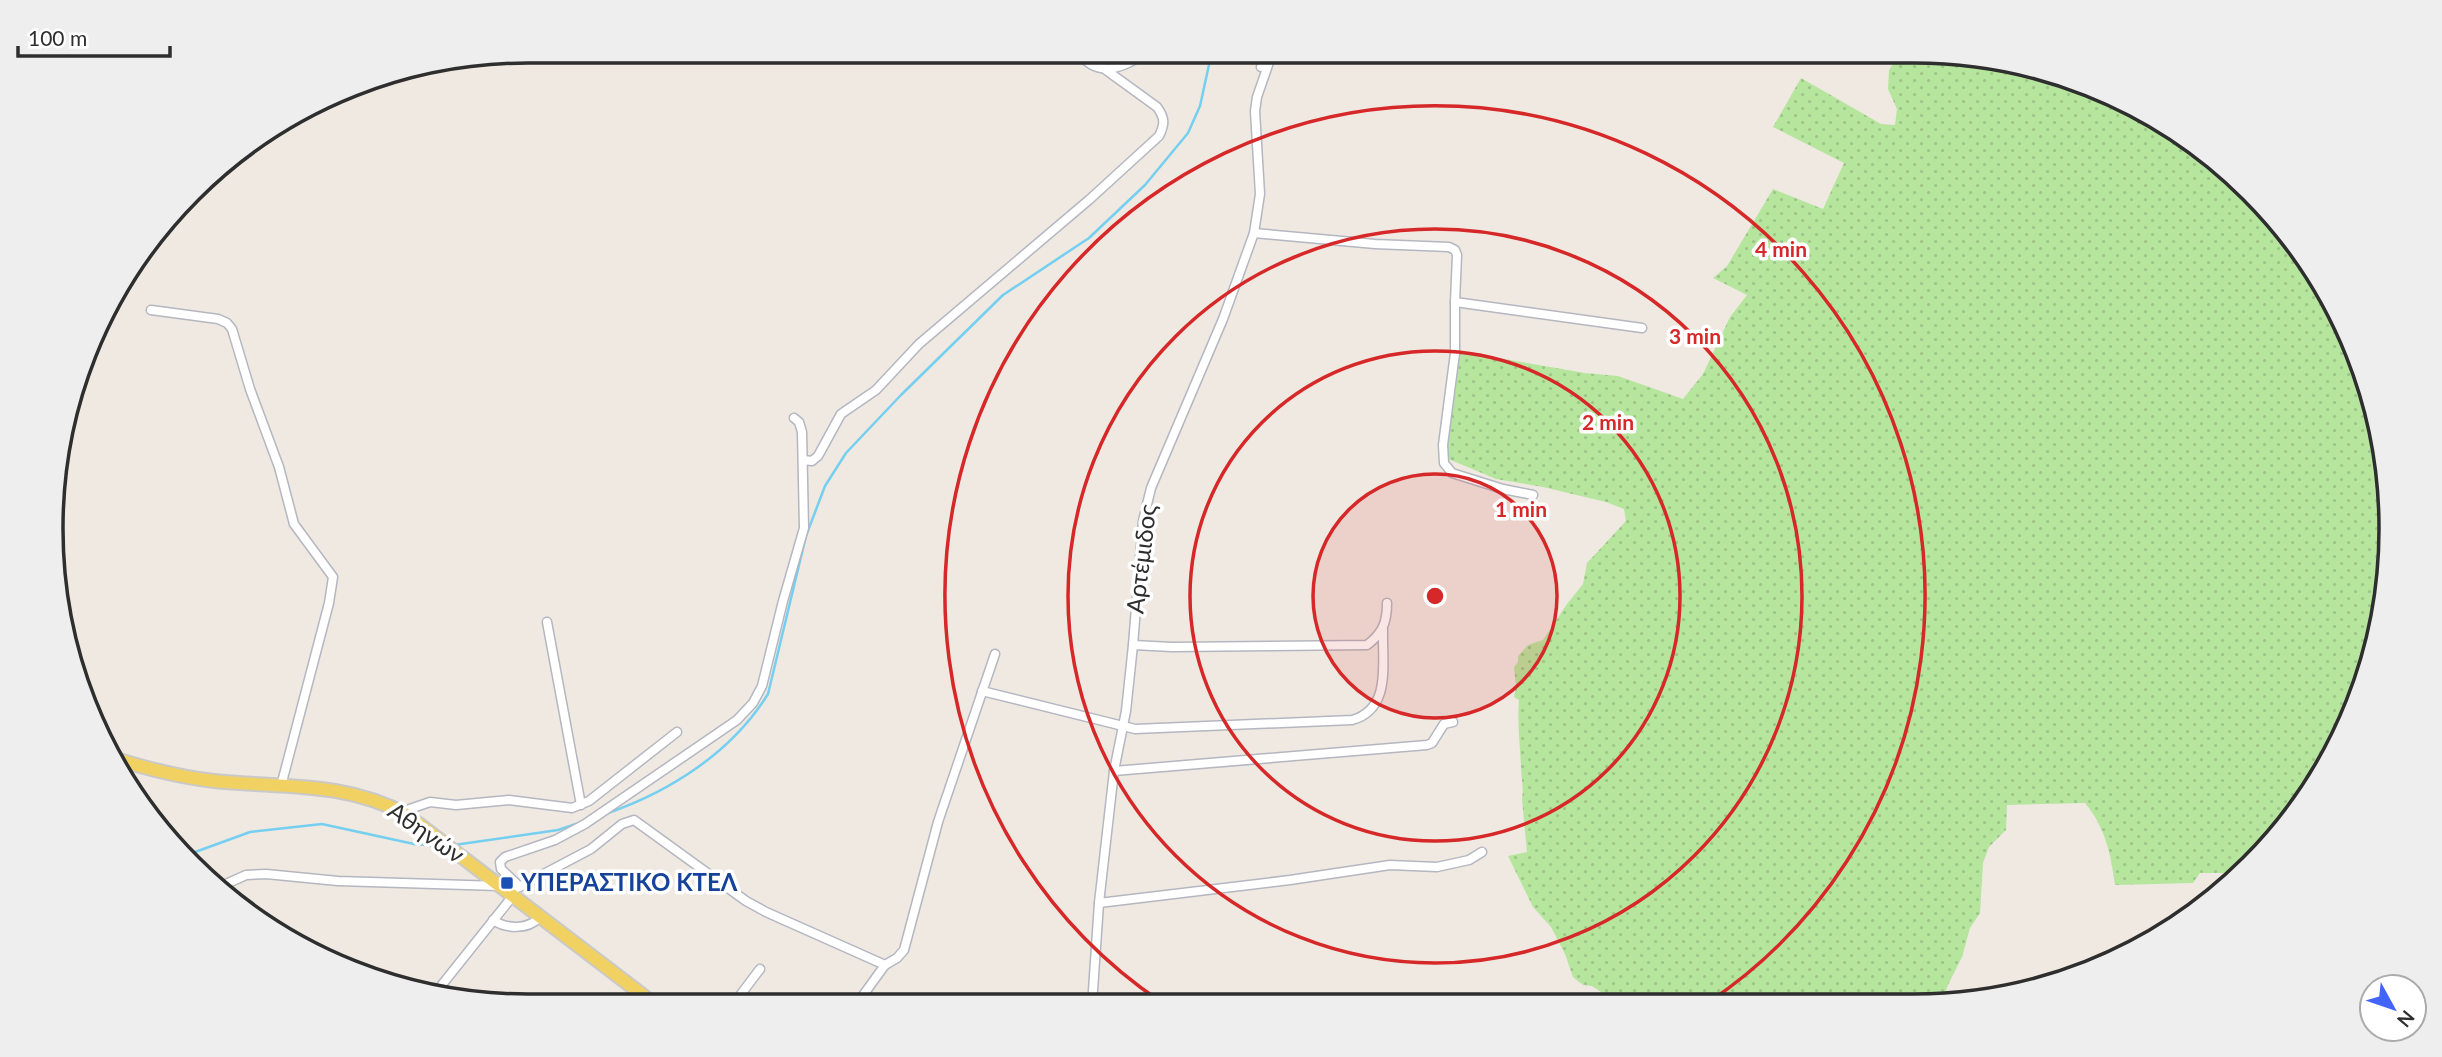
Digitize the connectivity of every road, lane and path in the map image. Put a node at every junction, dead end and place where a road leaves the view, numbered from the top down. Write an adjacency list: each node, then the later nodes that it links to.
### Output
1 (1089, 63): 5 (street)
2 (1128, 63): 5 (street)
3 (1263, 63): 6 (street)
4 (1269, 63): 6 (street, Αρτέμιδος)
5 (1106, 70): 12 (street)
6 (1257, 97): 7 (street, Αρτέμιδος)
7 (1254, 233): 8 (street); 17 (street, Αρτέμιδος)
8 (1455, 302): 10 (street); 13 (street)
9 (151, 310): 25 (street)
10 (1642, 328)
11 (794, 418): 12 (street)
12 (803, 460): 30 (street)
13 (1533, 495)
14 (1387, 603): 16 (street)
15 (547, 622): 26 (street)
16 (1383, 630): 17 (street); 21 (street)
17 (1133, 645): 21 (street, Αρτέμιδος)
18 (995, 654): 19 (street)
19 (982, 691): 21 (street); 34 (street)
20 (1453, 722): 24 (street)
21 (1123, 727): 24 (street, Αρτέμιδος)
22 (677, 732): 26 (street)
23 (125, 761): 25 (main road, Αθηνών)
24 (1114, 771): 31 (street, Αρτέμιδος)
25 (281, 786): 27 (main road, Αθηνών)
26 (581, 805): 27 (street)
27 (404, 814): 30 (main road, Αθηνών)
28 (1482, 852): 31 (street)
29 (228, 883): 30 (street)
30 (510, 891): 32 (main road, Αθηνών); 33 (street); 34 (street)
31 (1099, 903): 40 (street, Αρτέμιδος)
32 (539, 918): 33 (street); 37 (main road, Αθηνών)
33 (493, 920): 36 (street)
34 (885, 965): 39 (street)
35 (760, 968): 38 (street)
36 (442, 986)
37 (641, 994)
38 (741, 994)
39 (864, 994)
40 (1093, 994)

